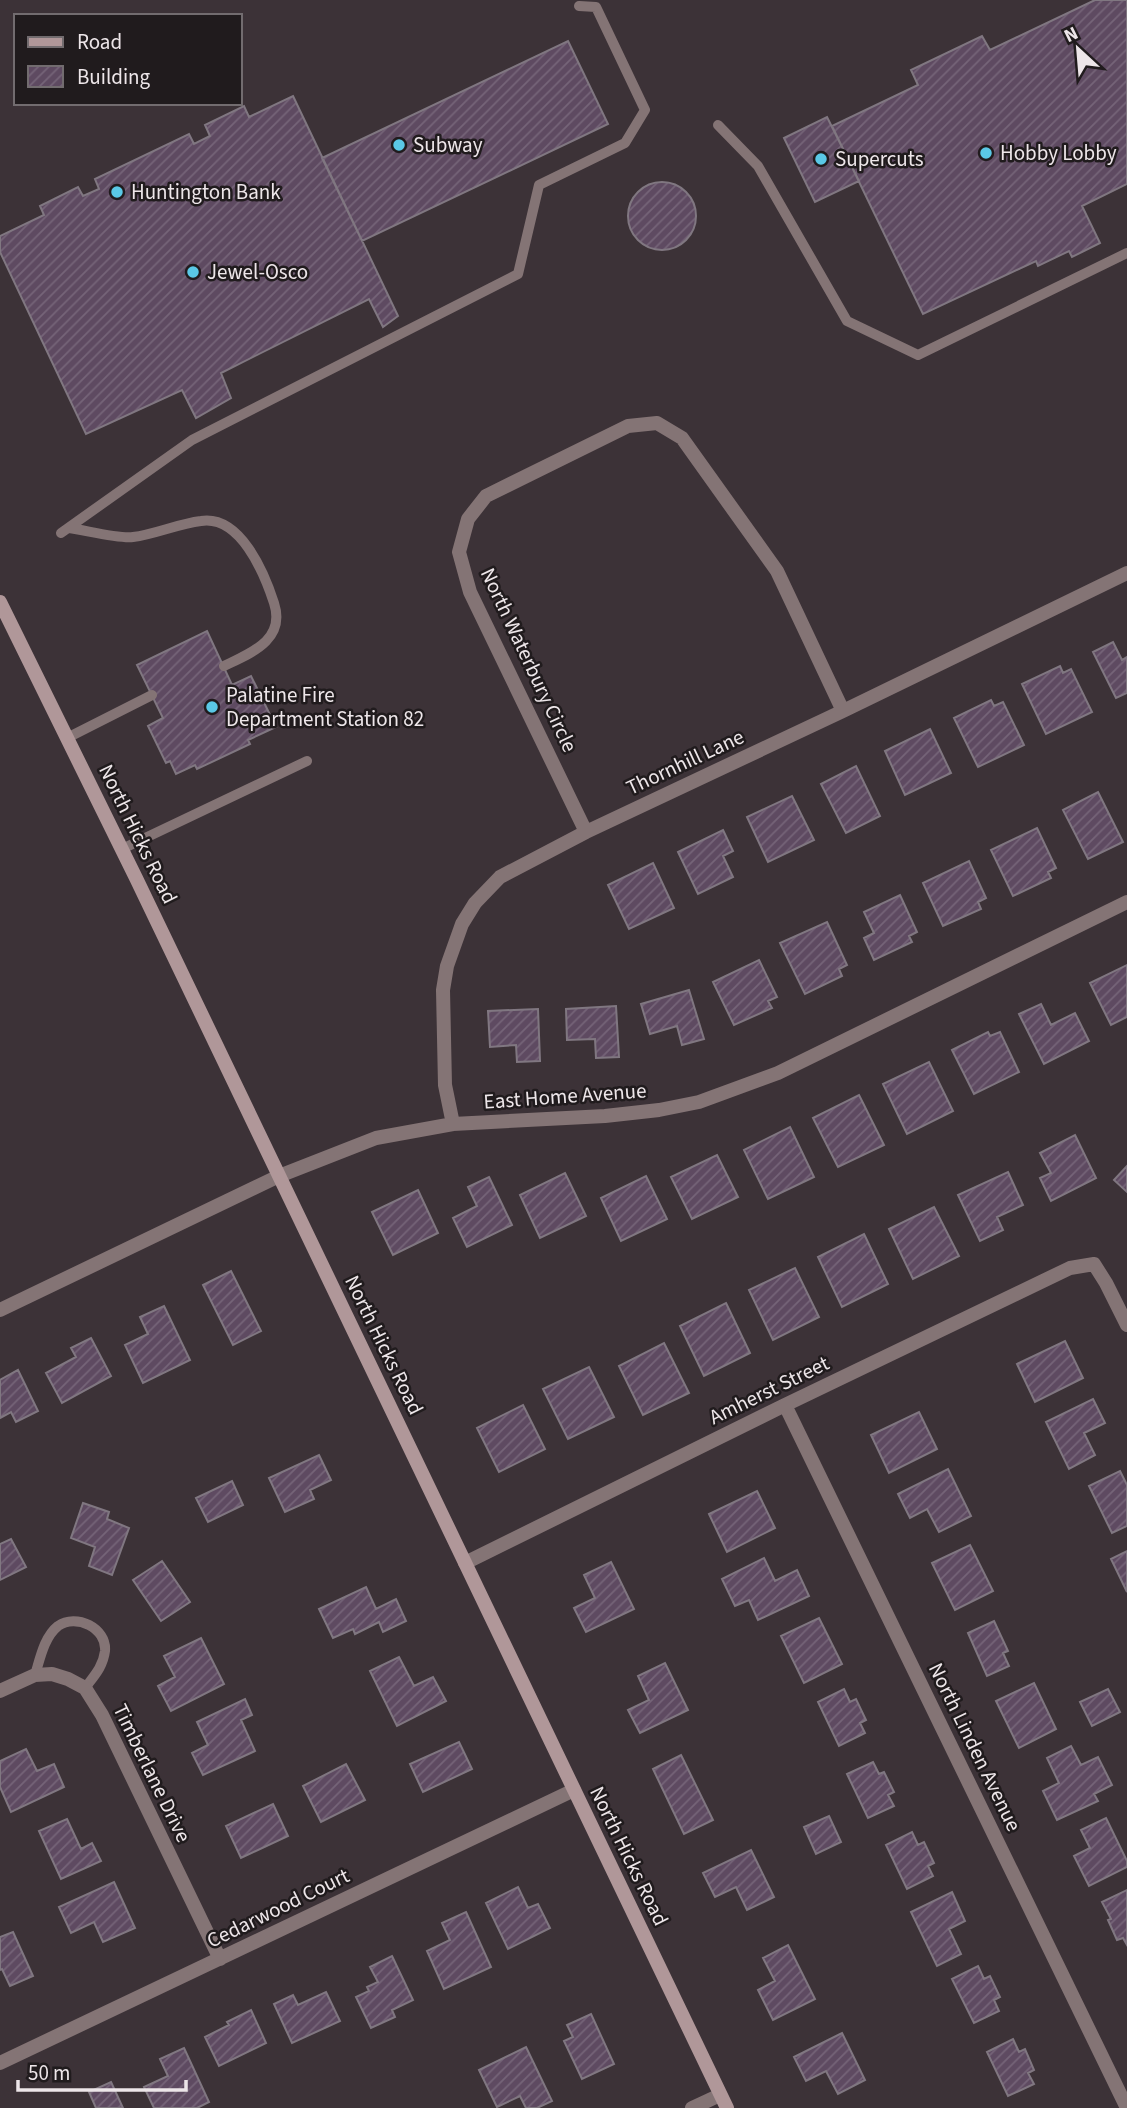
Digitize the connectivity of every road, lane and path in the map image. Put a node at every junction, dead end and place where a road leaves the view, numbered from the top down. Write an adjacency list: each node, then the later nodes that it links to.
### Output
1 (579, 6): 6 (lane)
2 (718, 125): 3 (lane)
3 (1127, 253)
4 (1127, 573): 8 (street, Thornhill Lane)
5 (0, 602): 9 (main road, North Hicks Road)
6 (223, 666)
7 (152, 695): 9 (lane)
8 (843, 711): 11 (street, Thornhill Lane); 11 (street, North Waterbury Circle)
9 (67, 738): 12 (main road, North Hicks Road)
10 (307, 761): 12 (lane)
11 (586, 832): 14 (street, Thornhill Lane)
12 (122, 849): 15 (main road, North Hicks Road)
13 (1127, 902): 14 (street, East Home Avenue)
14 (453, 1124): 15 (street, East Home Avenue)
15 (279, 1176): 16 (street, East Home Avenue); 19 (main road, North Hicks Road)
16 (0, 1310)
17 (1127, 1325): 18 (street, Amherst Street)
18 (785, 1405): 19 (street, Amherst Street); 28 (street, North Linden Avenue)
19 (465, 1563): 23 (main road, North Hicks Road)
20 (35, 1675): 21 (street); 21 (lane); 22 (street)
21 (85, 1688): 24 (street, Timberlane Drive)
22 (0, 1691)
23 (574, 1790): 24 (street, Cedarwood Court); 26 (main road, North Hicks Road)
24 (220, 1959): 25 (street, Cedarwood Court)
25 (0, 2063)
26 (724, 2101): 27 (street)
27 (692, 2108)
28 (1127, 2108)

